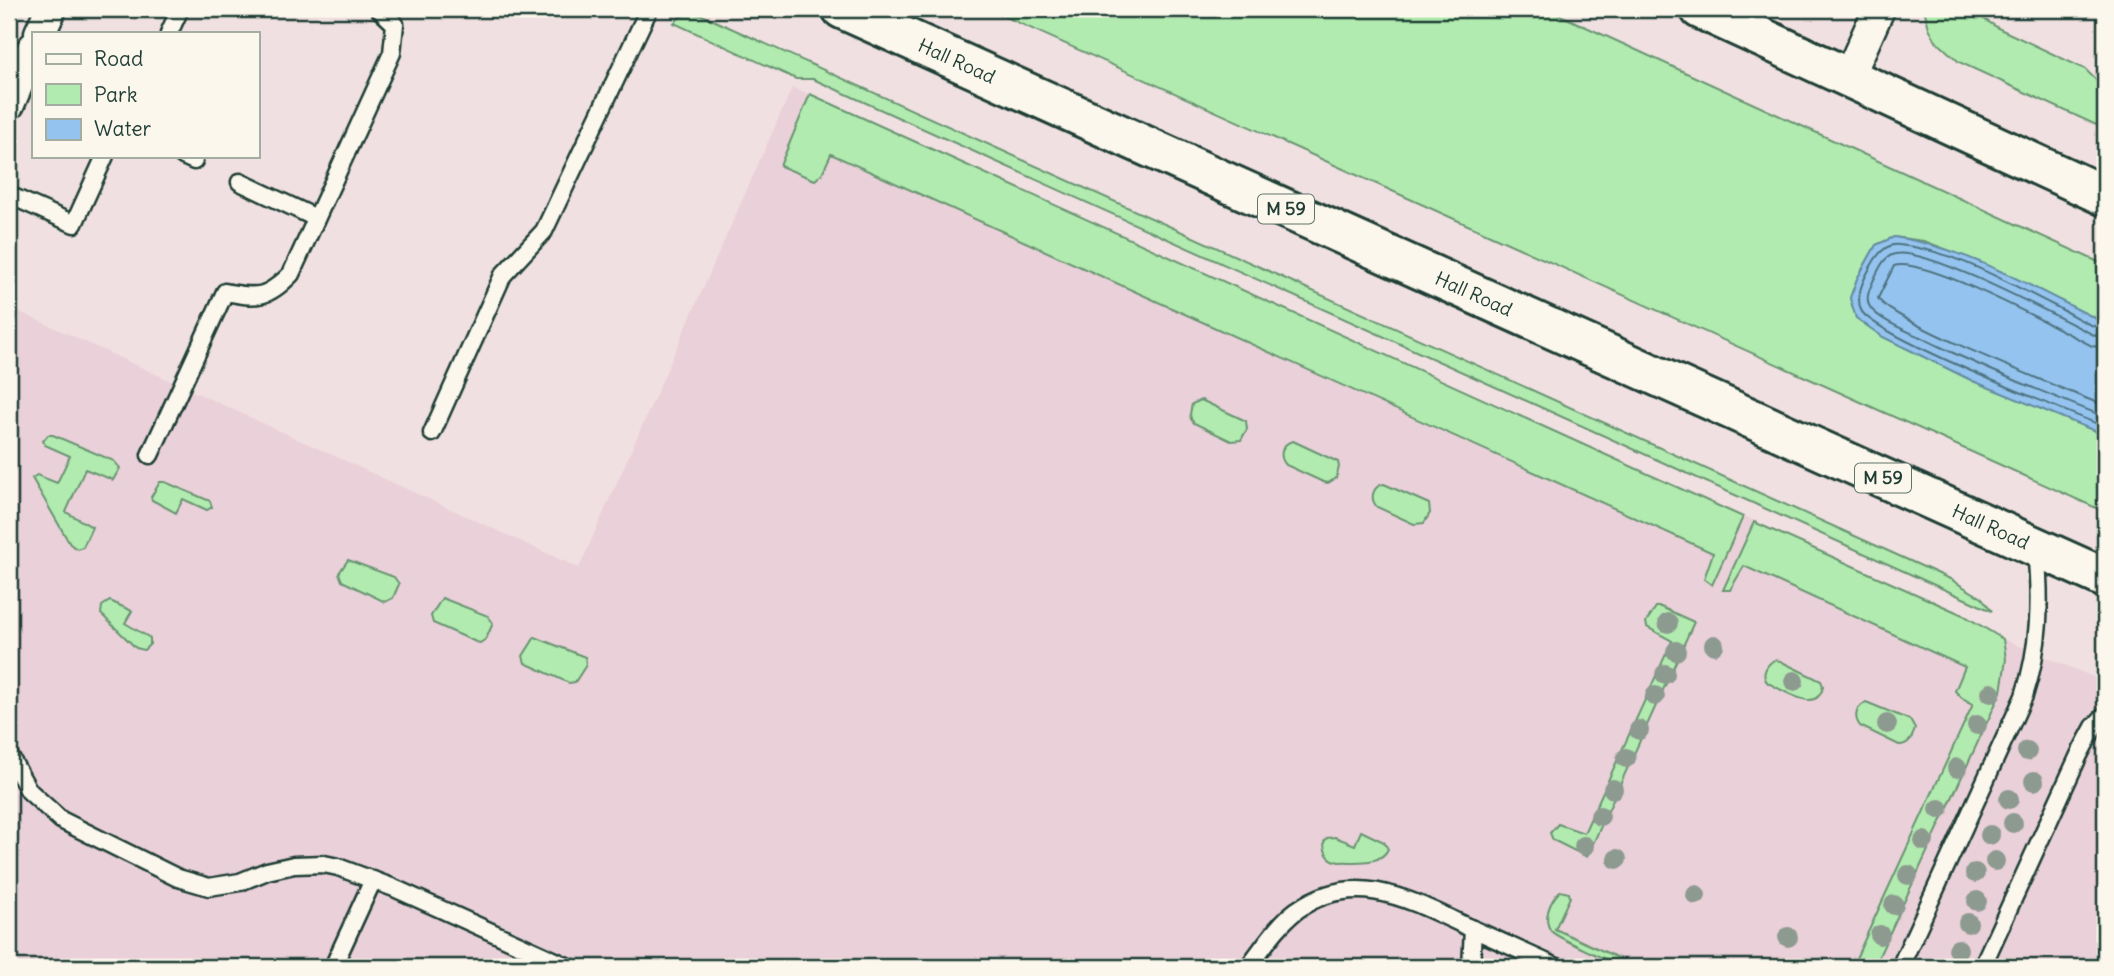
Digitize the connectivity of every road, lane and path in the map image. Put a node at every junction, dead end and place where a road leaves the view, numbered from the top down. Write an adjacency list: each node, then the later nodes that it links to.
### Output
1 (51, 9): 8 (street)
2 (180, 9): 9 (lane)
3 (379, 9): 17 (lane)
4 (649, 9): 18 (lane)
5 (842, 9): 20 (highway, Hall Road / M 59)
6 (1700, 9): 11 (highway)
7 (1879, 9): 11 (street)
8 (40, 32)
9 (169, 32)
10 (32, 50): 12 (street)
11 (1848, 78): 16 (highway)
12 (9, 104)
13 (104, 158): 15 (lane)
14 (240, 182): 17 (lane)
15 (9, 195)
16 (2105, 196)
17 (316, 218): 19 (lane)
18 (432, 433)
19 (150, 455)
20 (2036, 547): 21 (highway, Hall Road / M 59); 31 (lane)
21 (2105, 578)
22 (2105, 715): 32 (lane)
23 (9, 755): 24 (lane)
24 (373, 880): 26 (lane); 27 (lane)
25 (1473, 929): 28 (lane); 29 (lane); 30 (lane)
26 (333, 967)
27 (569, 967)
28 (1248, 967)
29 (1471, 967)
30 (1557, 967)
31 (1900, 967)
32 (1982, 967)

